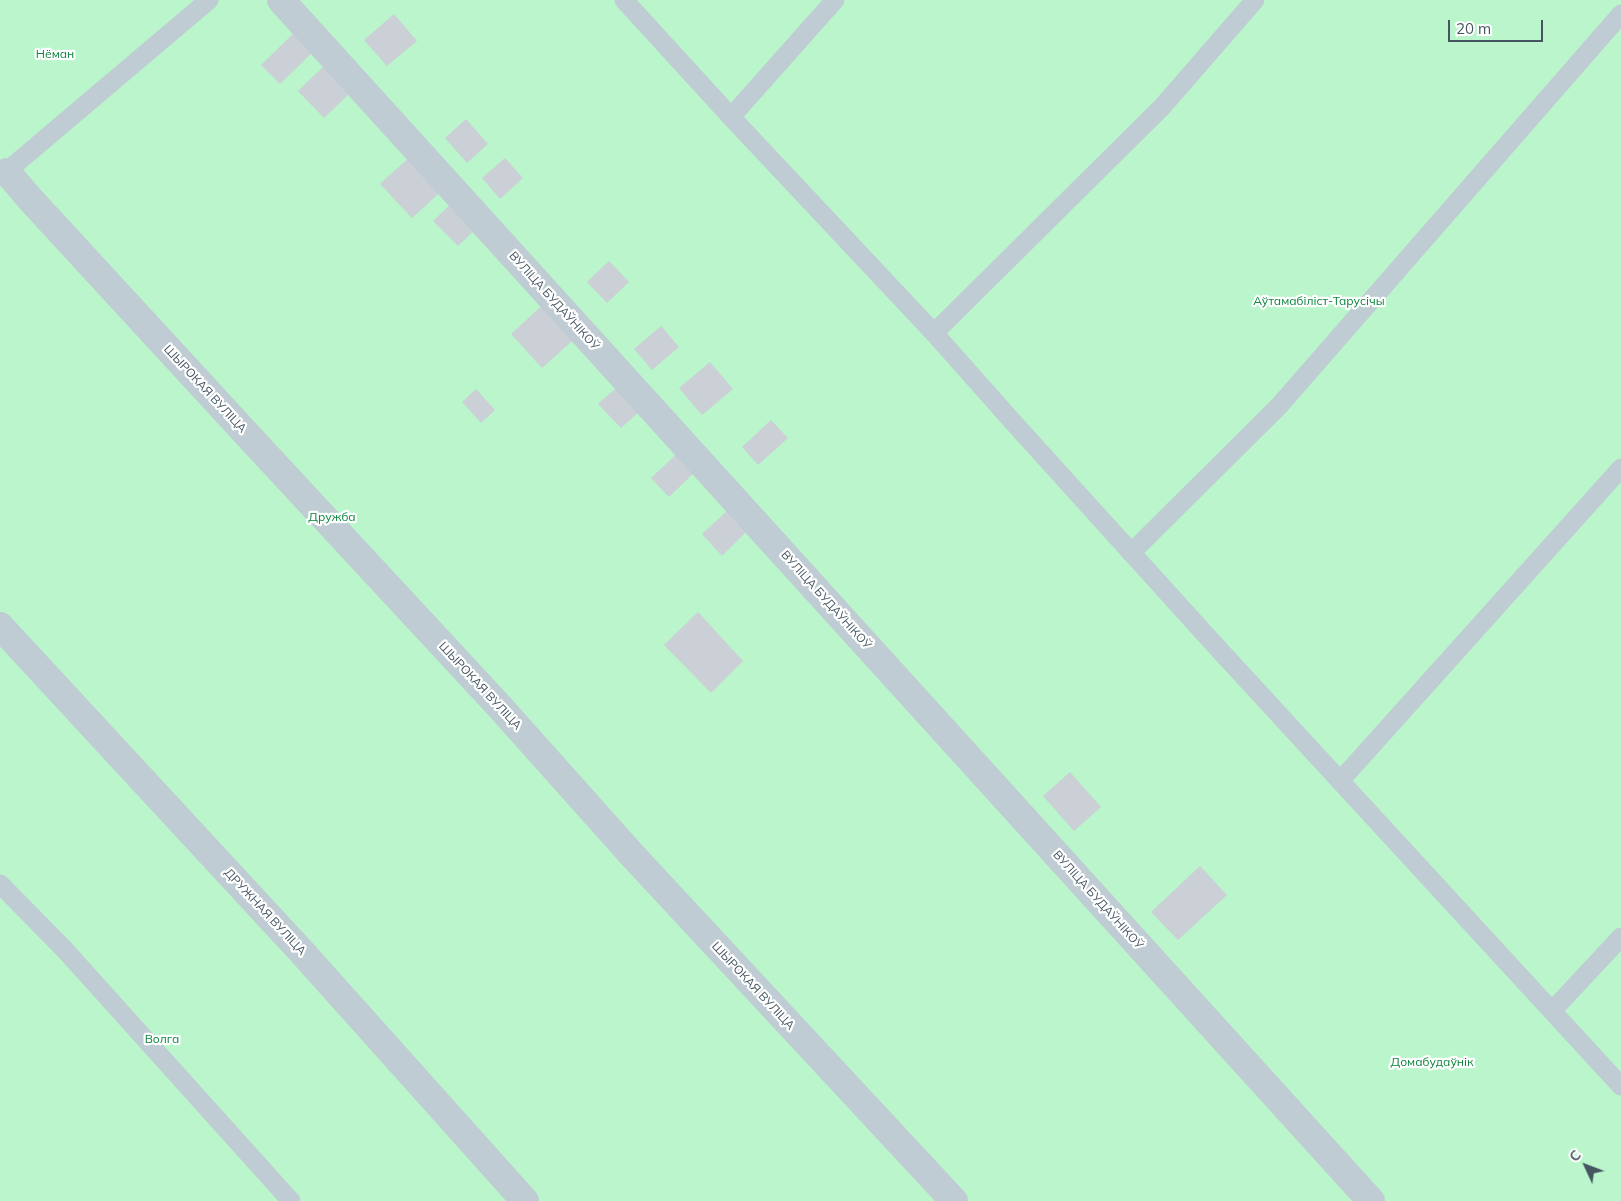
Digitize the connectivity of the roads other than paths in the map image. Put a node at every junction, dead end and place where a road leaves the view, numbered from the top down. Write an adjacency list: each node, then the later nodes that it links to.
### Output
1 (209, 0): 8 (lane)
2 (281, 0): 21 (street, ВУЛІЦА БУДАЎНІКОЎ)
3 (624, 0): 7 (lane)
4 (835, 0): 7 (lane)
5 (1255, 0): 9 (lane)
6 (1621, 14): 11 (lane)
7 (731, 117): 9 (lane)
8 (4, 175): 20 (street, ШЫРОКАЯ ВУЛІЦА)
9 (934, 333): 11 (lane)
10 (1621, 468): 13 (lane)
11 (1131, 553): 13 (lane)
12 (0, 626): 19 (street, ДРУЖНАЯ ВУЛІЦА)
13 (1340, 781): 16 (lane)
14 (0, 884): 18 (lane)
15 (1621, 937): 16 (lane)
16 (1552, 1011): 17 (lane)
17 (1621, 1086)
18 (290, 1201)
19 (525, 1201)
20 (954, 1201)
21 (1371, 1201)

